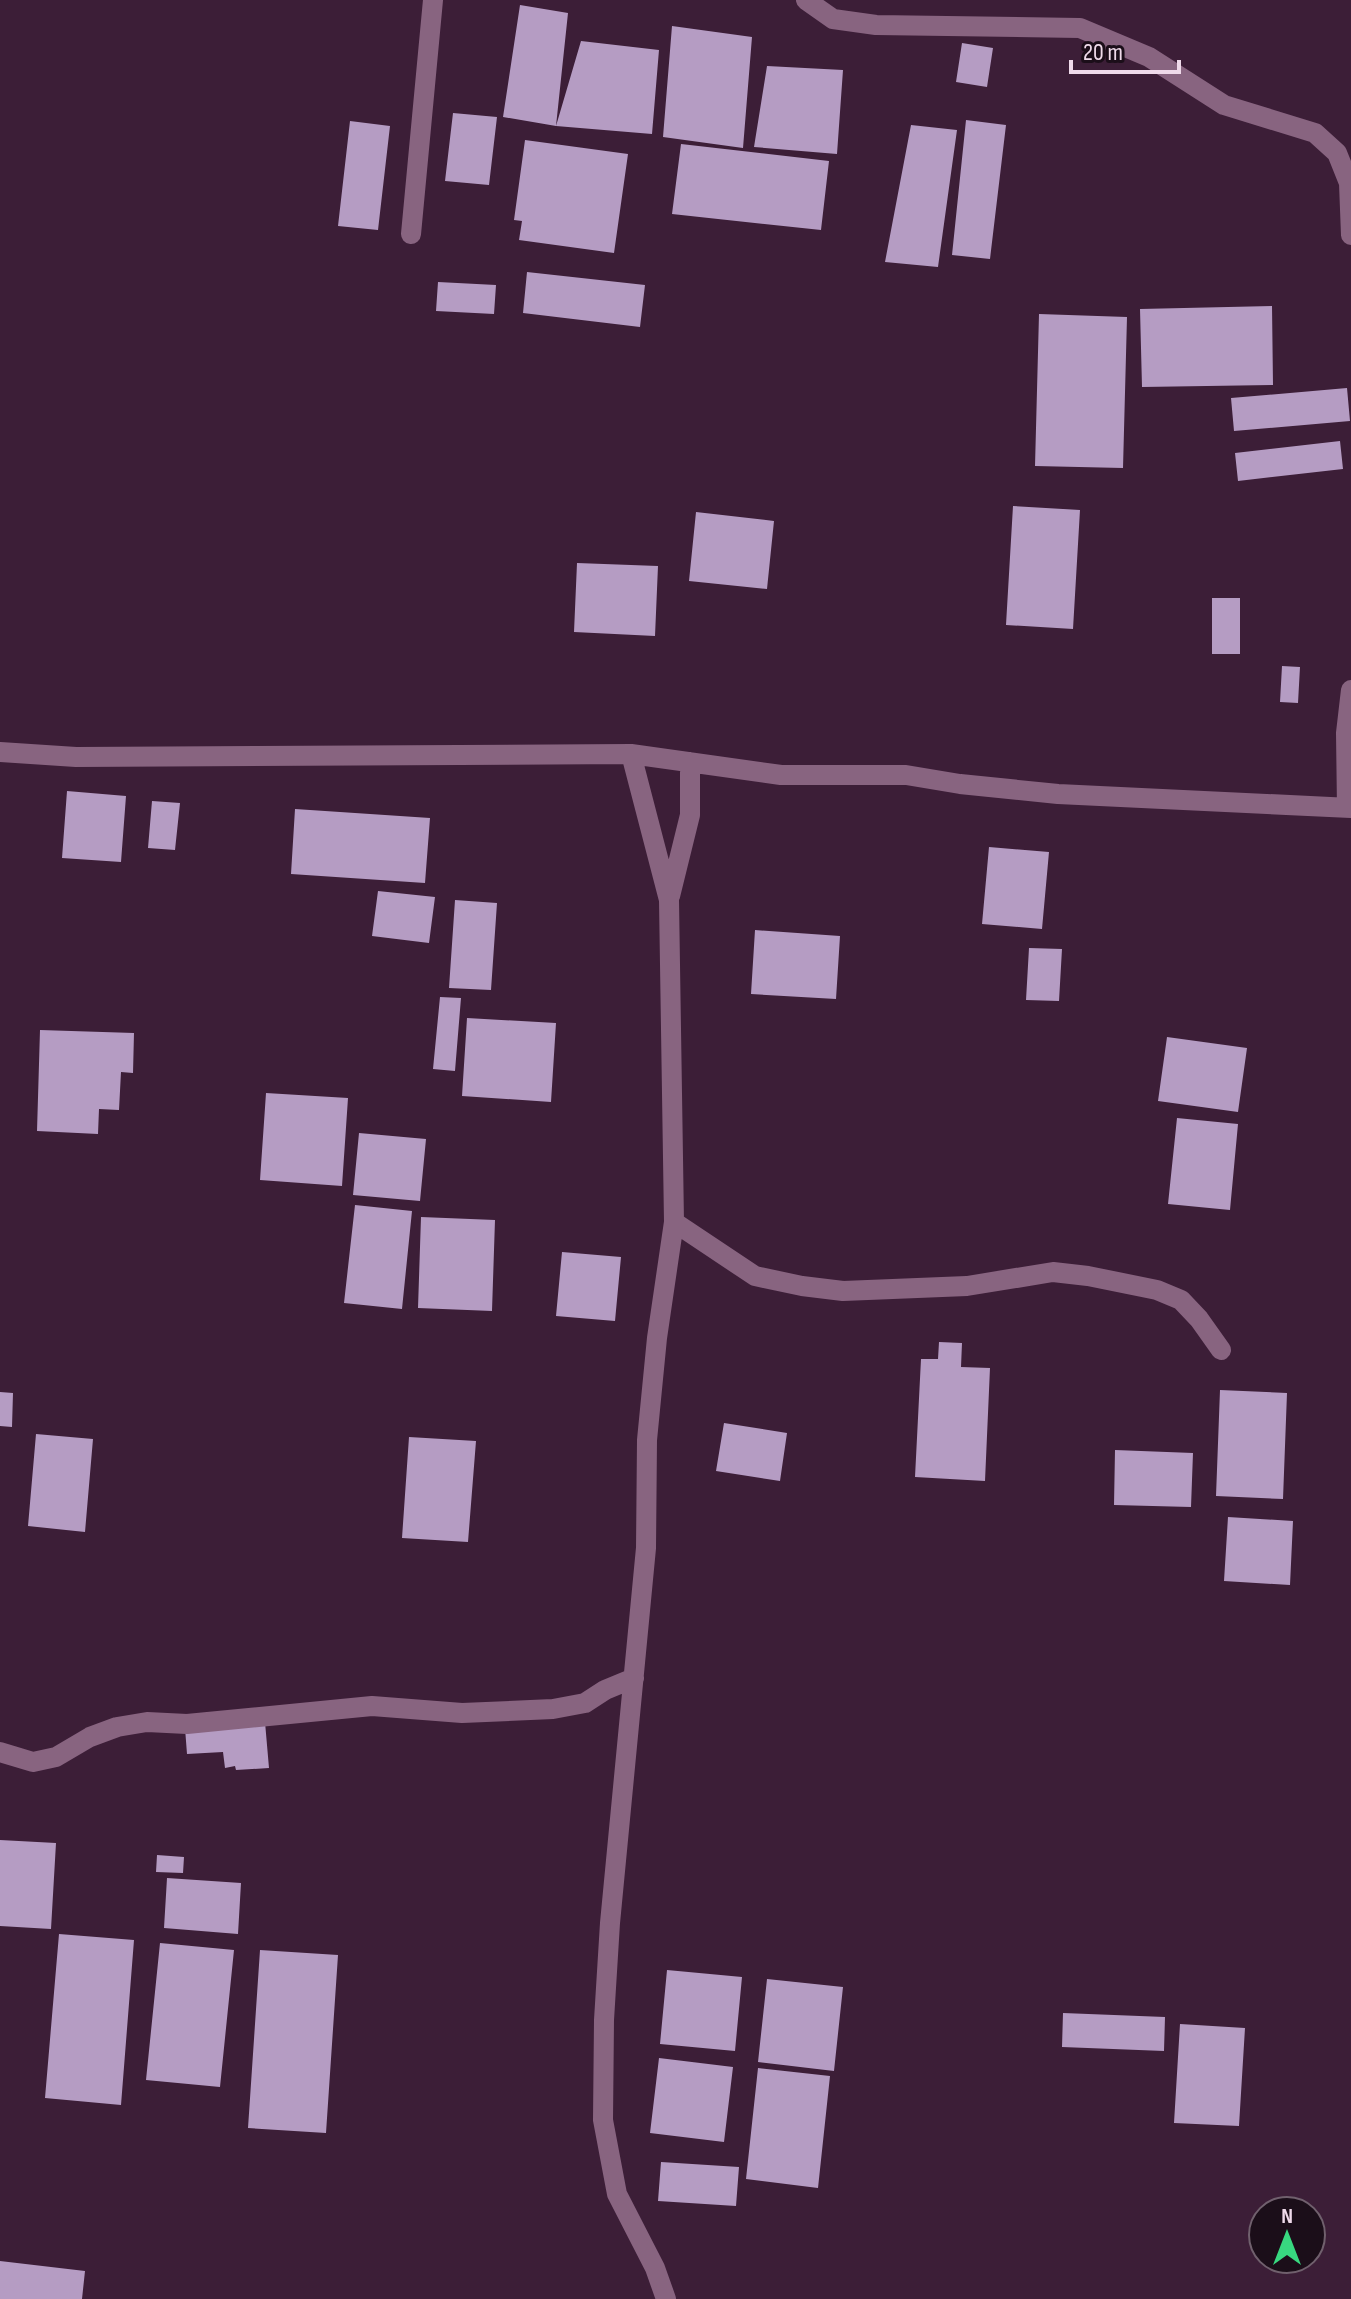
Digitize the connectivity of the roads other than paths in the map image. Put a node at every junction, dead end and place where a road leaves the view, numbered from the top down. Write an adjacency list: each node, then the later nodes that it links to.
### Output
1 (433, 0): 3 (street)
2 (806, 0): 4 (street)
3 (411, 234)
4 (1351, 235)
5 (1351, 690): 9 (street)
6 (0, 752): 7 (street)
7 (631, 754): 8 (street); 10 (street)
8 (690, 762): 9 (street); 10 (street)
9 (1349, 808)
10 (669, 900): 11 (street)
11 (674, 1222): 12 (street); 13 (street)
12 (1221, 1350)
13 (634, 1678): 14 (street); 15 (street)
14 (0, 1752)
15 (666, 2299)

